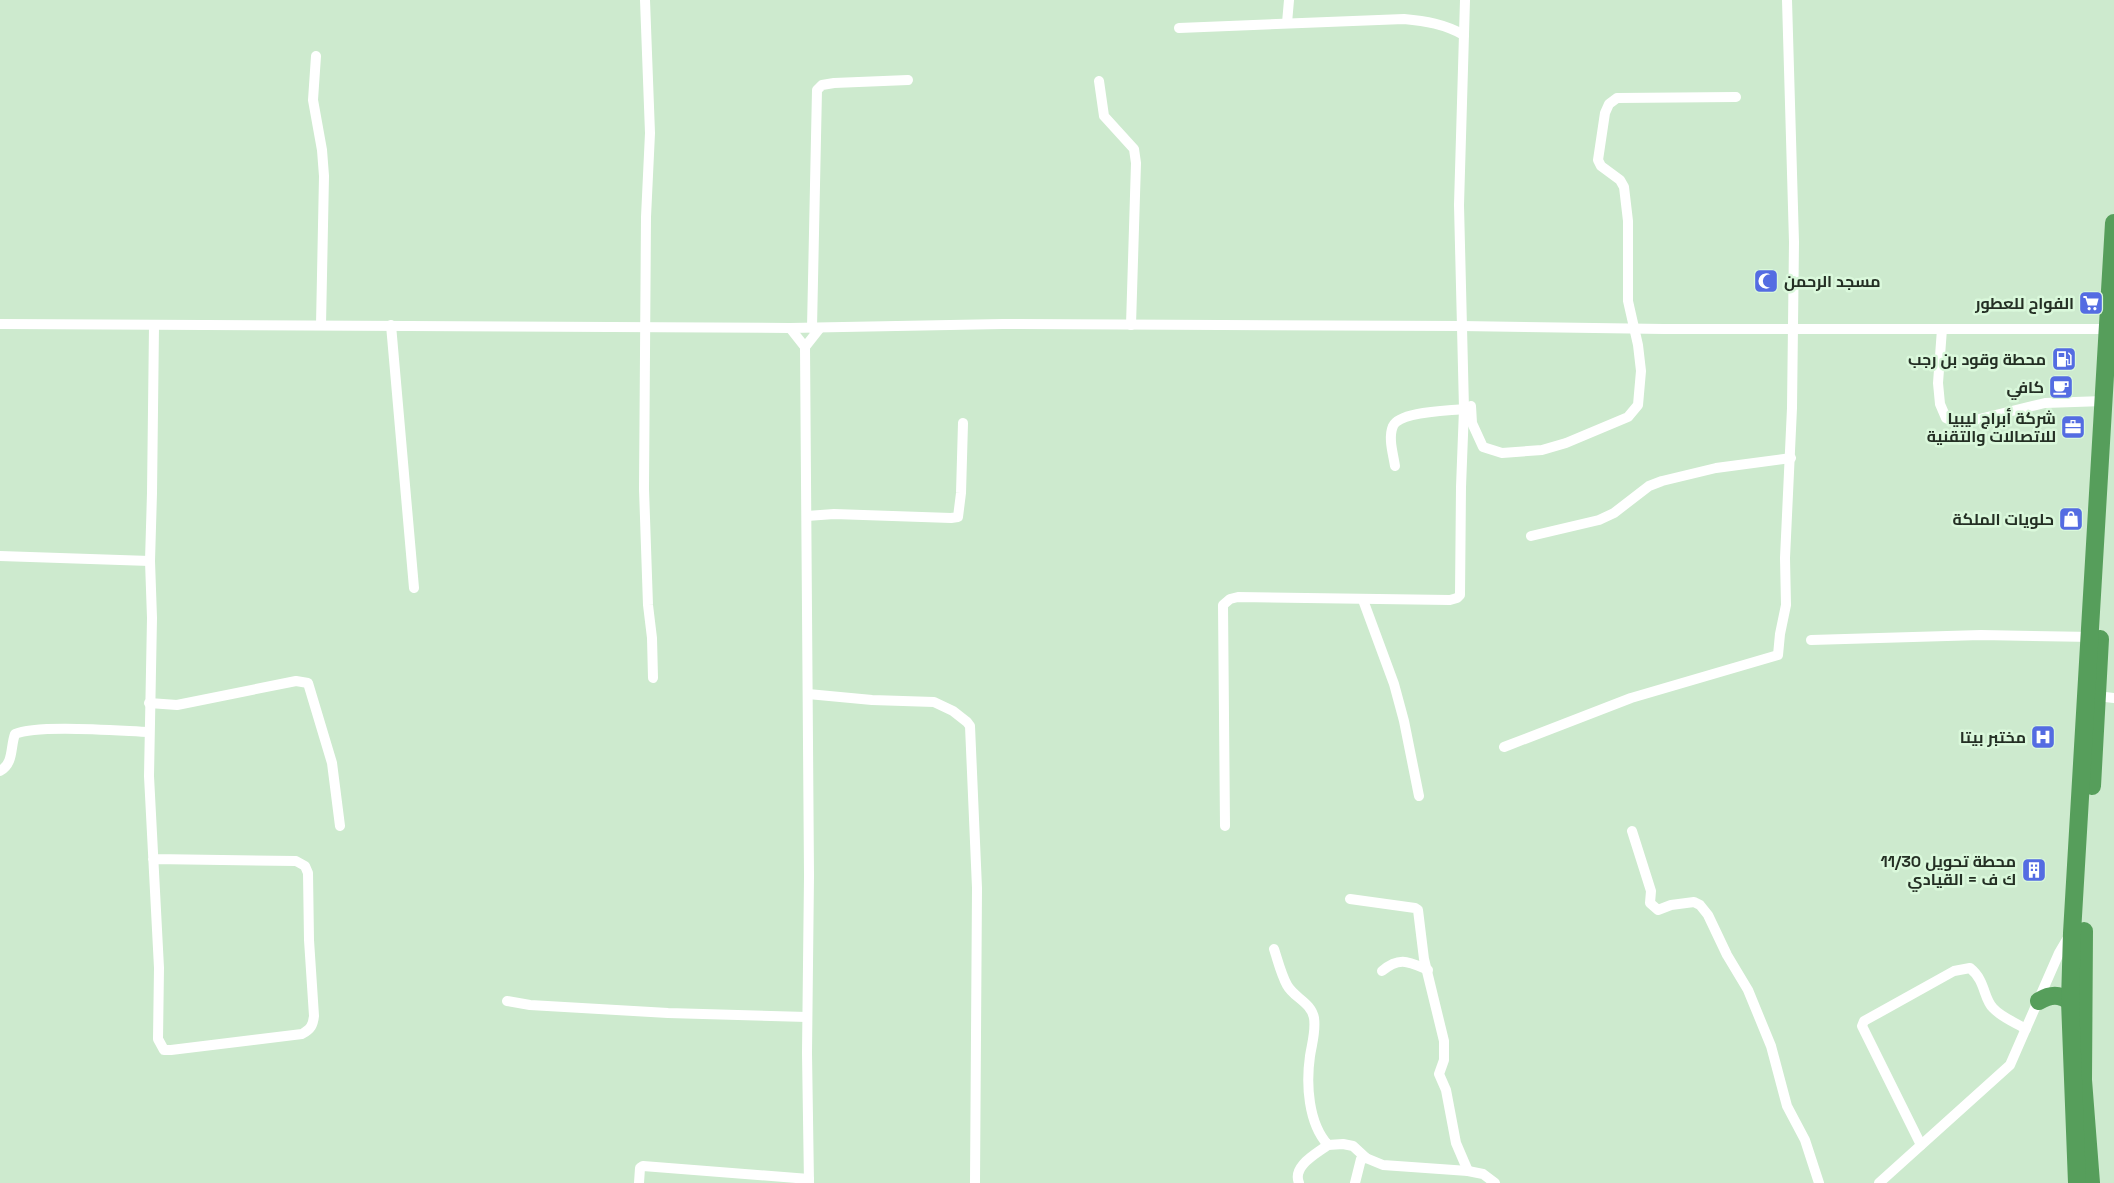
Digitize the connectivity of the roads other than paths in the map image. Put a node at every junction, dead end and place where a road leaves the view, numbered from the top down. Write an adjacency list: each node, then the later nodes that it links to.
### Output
1 (645, 0): 19 (street)
2 (1289, 0): 5 (street)
3 (1465, 0): 7 (street)
4 (1787, 0): 23 (street)
5 (1287, 23): 6 (street); 7 (street)
6 (1179, 28)
7 (1464, 35): 18 (street)
8 (316, 56): 14 (street)
9 (908, 80): 21 (street)
10 (1099, 81): 16 (street)
11 (1736, 97): 22 (street)
12 (2114, 223): 25 (highway)
13 (0, 324): 17 (street)
14 (321, 325): 15 (street); 17 (street)
15 (391, 325): 19 (street); 37 (street)
16 (1131, 325): 18 (street); 21 (street)
17 (154, 326): 36 (street)
18 (1464, 326): 22 (street); 22 (street); 28 (street)
19 (646, 327): 20 (street); 41 (street)
20 (790, 328): 21 (street); 26 (street)
21 (816, 328): 26 (street)
22 (1633, 329): 23 (street)
23 (1792, 329): 24 (street); 31 (street)
24 (1942, 329): 25 (street); 27 (street)
25 (2110, 329): 27 (highway)
26 (805, 347): 33 (street)
27 (2104, 401): 39 (highway)
28 (1464, 409): 32 (street); 38 (street)
29 (963, 423): 33 (street)
30 (2114, 428): 39 (highway)
31 (1791, 458): 34 (street); 46 (street)
32 (1395, 466)
33 (807, 516): 42 (street)
34 (1531, 536)
35 (0, 556): 36 (street)
36 (150, 561): 44 (street)
37 (414, 588)
38 (1363, 600): 48 (street); 50 (street)
39 (2094, 637): 40 (street); 43 (highway); 54 (highway)
40 (1811, 640)
41 (653, 678)
42 (808, 694): 61 (street); 69 (street)
43 (2106, 697): 54 (highway)
44 (150, 703): 45 (street); 49 (street)
45 (149, 732): 47 (street); 52 (street)
46 (1504, 748)
47 (0, 772)
48 (1419, 796)
49 (340, 826)
50 (1225, 826)
51 (1632, 831): 73 (street)
52 (153, 859): 52 (street)
53 (1350, 899): 56 (street)
54 (2078, 931): 59 (street); 60 (highway); 76 (highway)
55 (1274, 949): 63 (street)
56 (1428, 970): 57 (street); 66 (street)
57 (1382, 971)
58 (507, 1001): 61 (street)
59 (2039, 1001): 60 (highway); 62 (street)
60 (2070, 1001): 75 (highway)
61 (807, 1017): 67 (street)
62 (2026, 1029): 64 (street); 64 (street)
63 (1328, 1145): 65 (street); 70 (street)
64 (1920, 1145): 74 (street)
65 (1366, 1158): 66 (street); 71 (street)
66 (1468, 1170): 72 (street)
67 (809, 1181): 68 (street)
68 (639, 1183)
69 (975, 1183)
70 (1299, 1183)
71 (1355, 1183)
72 (1495, 1183)
73 (1818, 1183)
74 (1879, 1183)
75 (2077, 1183)
76 (2091, 1183)

